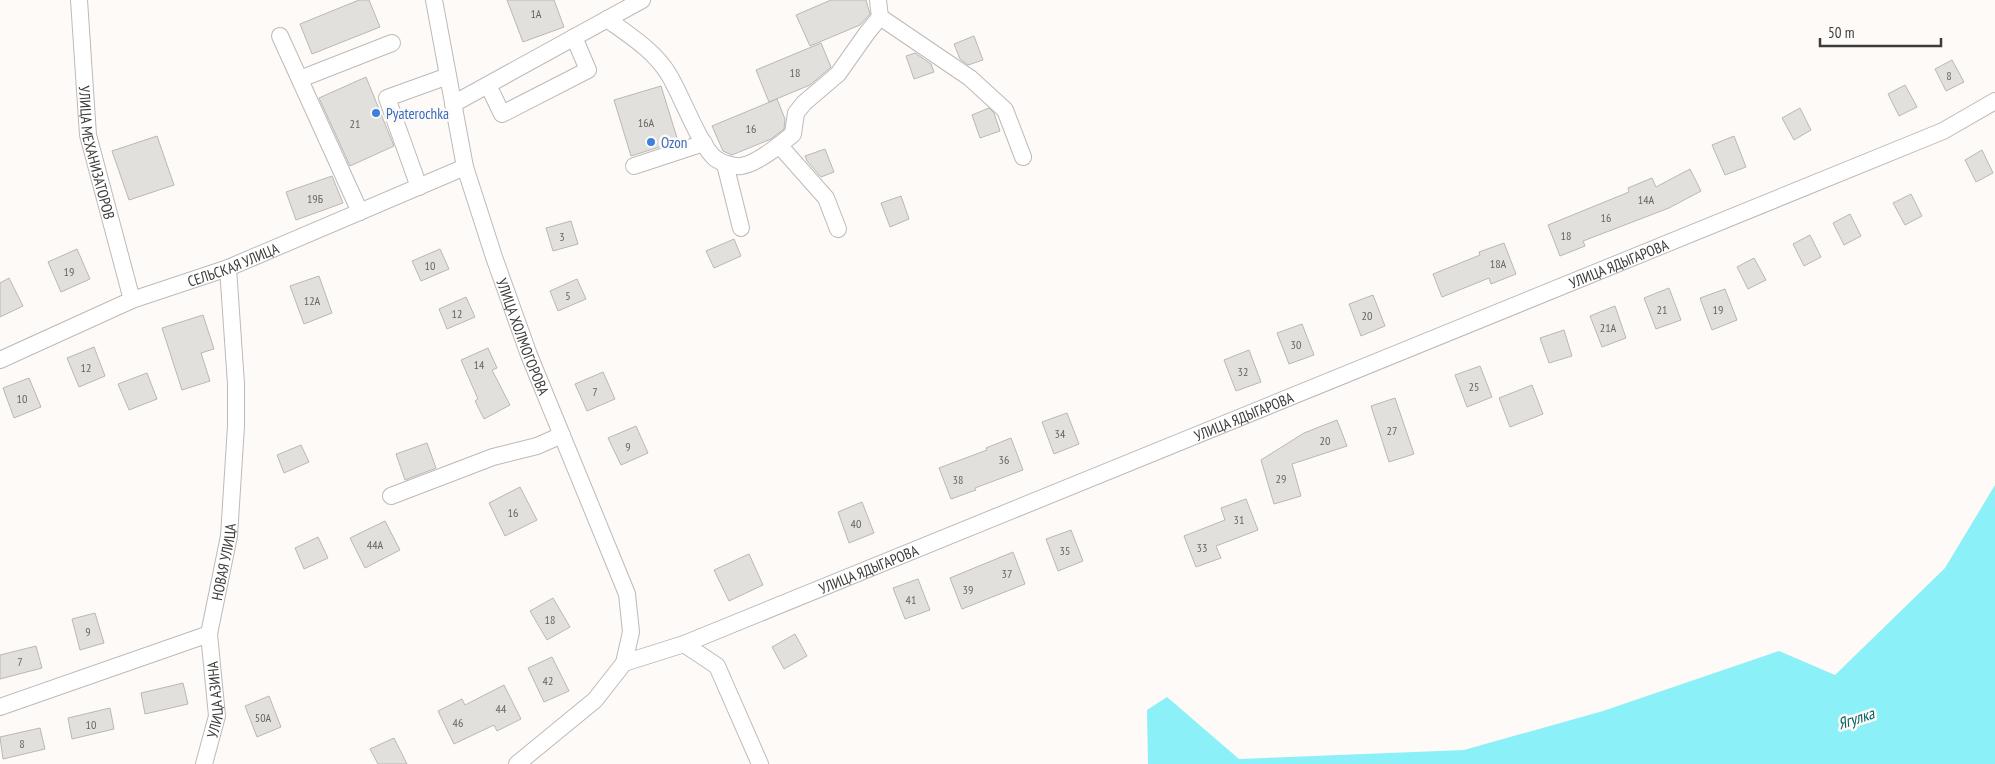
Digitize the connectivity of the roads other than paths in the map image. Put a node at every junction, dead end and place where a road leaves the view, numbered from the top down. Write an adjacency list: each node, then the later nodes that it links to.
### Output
1 (79, 0): 26 (street, УЛИЦА МЕХАНИЗАТОРОВ)
2 (434, 0): 10 (street, УЛИЦА ХОЛМОГОРОВА)
3 (642, 0): 6 (street)
4 (878, 0): 5 (street)
5 (880, 17): 16 (street); 17 (street)
6 (607, 19): 8 (street); 15 (street)
7 (280, 36): 11 (street)
8 (574, 37): 12 (street); 12 (street)
9 (392, 43): 11 (street)
10 (448, 76): 14 (street, УЛИЦА ХОЛМОГОРОВА); 21 (street)
11 (300, 79): 22 (street)
12 (488, 86): 14 (street)
13 (1995, 101): 31 (street, УЛИЦА ЯДЫГАРОВА)
14 (453, 104): 20 (street, УЛИЦА ХОЛМОГОРОВА)
15 (704, 143): 18 (street); 19 (street)
16 (779, 145): 18 (street); 24 (street)
17 (1023, 157)
18 (725, 164): 23 (street)
19 (634, 166)
20 (465, 167): 21 (street, СЕЛЬСКАЯ УЛИЦА); 28 (street, УЛИЦА ХОЛМОГОРОВА)
21 (419, 187): 22 (street, СЕЛЬСКАЯ УЛИЦА)
22 (360, 212): 25 (street, СЕЛЬСКАЯ УЛИЦА)
23 (741, 228)
24 (838, 229)
25 (228, 268): 26 (street, СЕЛЬСКАЯ УЛИЦА); 30 (street, НОВАЯ УЛИЦА)
26 (132, 300): 27 (street, СЕЛЬСКАЯ УЛИЦА)
27 (0, 360)
28 (562, 435): 29 (street); 32 (street, УЛИЦА ХОЛМОГОРОВА)
29 (391, 496)
30 (209, 634): 33 (street); 34 (street, УЛИЦА АЗИНА)
31 (684, 644): 32 (street, УЛИЦА ЯДЫГАРОВА); 36 (street)
32 (624, 664): 35 (street)
33 (0, 708)
34 (204, 764)
35 (517, 764)
36 (760, 764)

